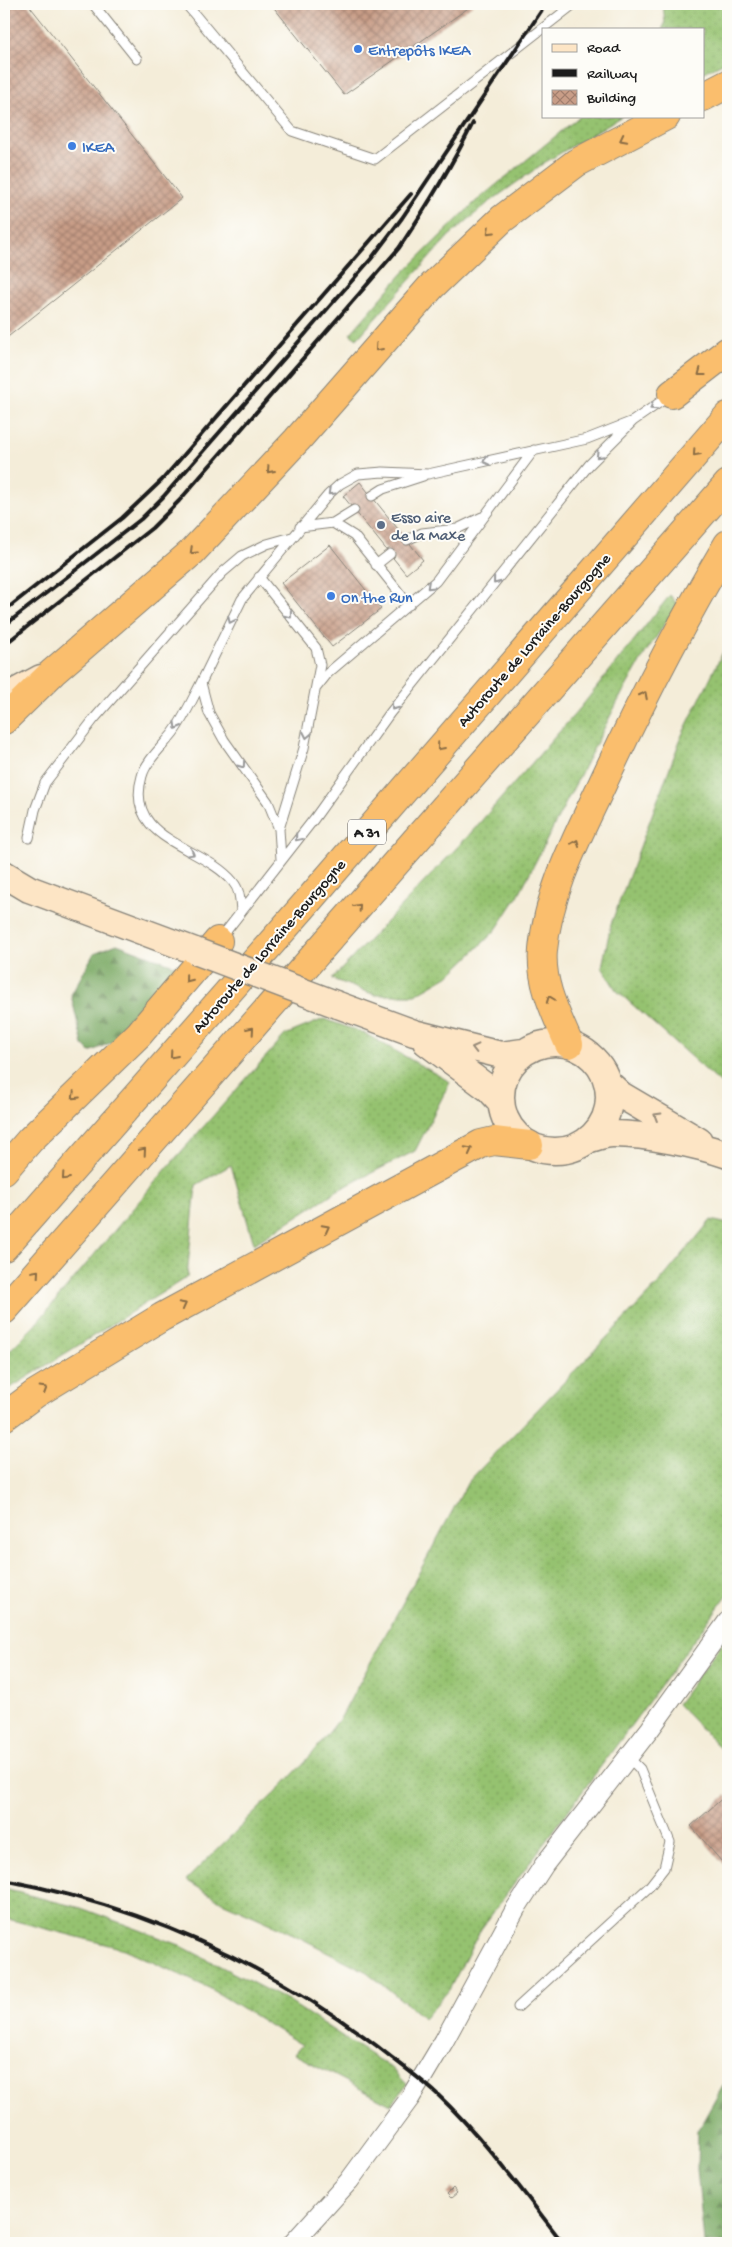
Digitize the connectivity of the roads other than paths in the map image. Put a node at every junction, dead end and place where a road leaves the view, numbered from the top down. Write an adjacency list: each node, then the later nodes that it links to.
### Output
1 (94, 4): 6 (lane)
2 (186, 4): 5 (lane)
3 (574, 4): 4 (lane)
4 (543, 28)
5 (542, 29)
6 (137, 59)
7 (728, 84): 8 (highway)
8 (704, 96)
9 (662, 118): 29 (highway, one-way to 29)
10 (728, 350): 11 (highway, one-way to 11)
11 (672, 394): 13 (lane, one-way to 13)
12 (728, 416): 51 (highway, Autoroute de Lorraine-Bourgogne / A 31, one-way to 51)
13 (633, 421): 14 (lane); 36 (lane, one-way to 36)
14 (534, 450): 15 (lane, one-way to 15); 19 (lane)
15 (428, 474): 17 (lane); 21 (lane, one-way to 21)
16 (728, 484): 52 (highway, A 31, one-way to 16)
17 (372, 496)
18 (354, 510): 20 (lane)
19 (484, 516): 23 (lane); 28 (lane, one-way to 28)
20 (333, 523): 21 (lane); 26 (lane)
21 (300, 527): 22 (lane)
22 (292, 537): 27 (lane); 35 (lane)
23 (407, 540)
24 (728, 544): 43 (highway, one-way to 24)
25 (390, 554): 26 (lane)
26 (376, 565): 28 (lane)
27 (260, 577): 30 (lane, one-way to 30); 31 (lane, one-way to 31)
28 (409, 605): 31 (lane)
29 (53, 672): 32 (main road); 33 (highway)
30 (201, 683): 34 (lane, one-way to 34); 40 (lane, one-way to 40)
31 (316, 688): 34 (lane, one-way to 34)
32 (4, 698)
33 (4, 720)
34 (279, 829): 36 (lane)
35 (29, 838)
36 (281, 859): 40 (lane)
37 (4, 874): 39 (main road)
38 (4, 884): 39 (main road)
39 (29, 888): 41 (main road)
40 (242, 910): 41 (lane)
41 (207, 946): 42 (main road, bridge); 50 (highway, one-way to 50)
42 (414, 1033): 44 (main road, one-way to 42); 46 (main road)
43 (569, 1044): 44 (main road); 45 (main road)
44 (523, 1052): 46 (main road)
45 (608, 1083): 47 (main road); 49 (main road, one-way to 45)
46 (500, 1102): 48 (main road)
47 (590, 1139): 48 (main road); 49 (main road)
48 (528, 1145): 53 (highway, one-way to 48)
49 (721, 1153)
50 (4, 1170)
51 (4, 1247)
52 (4, 1310)
53 (4, 1416)
54 (728, 1621): 55 (street)
55 (628, 1757): 56 (lane); 57 (street)
56 (518, 2007)
57 (293, 2243)

